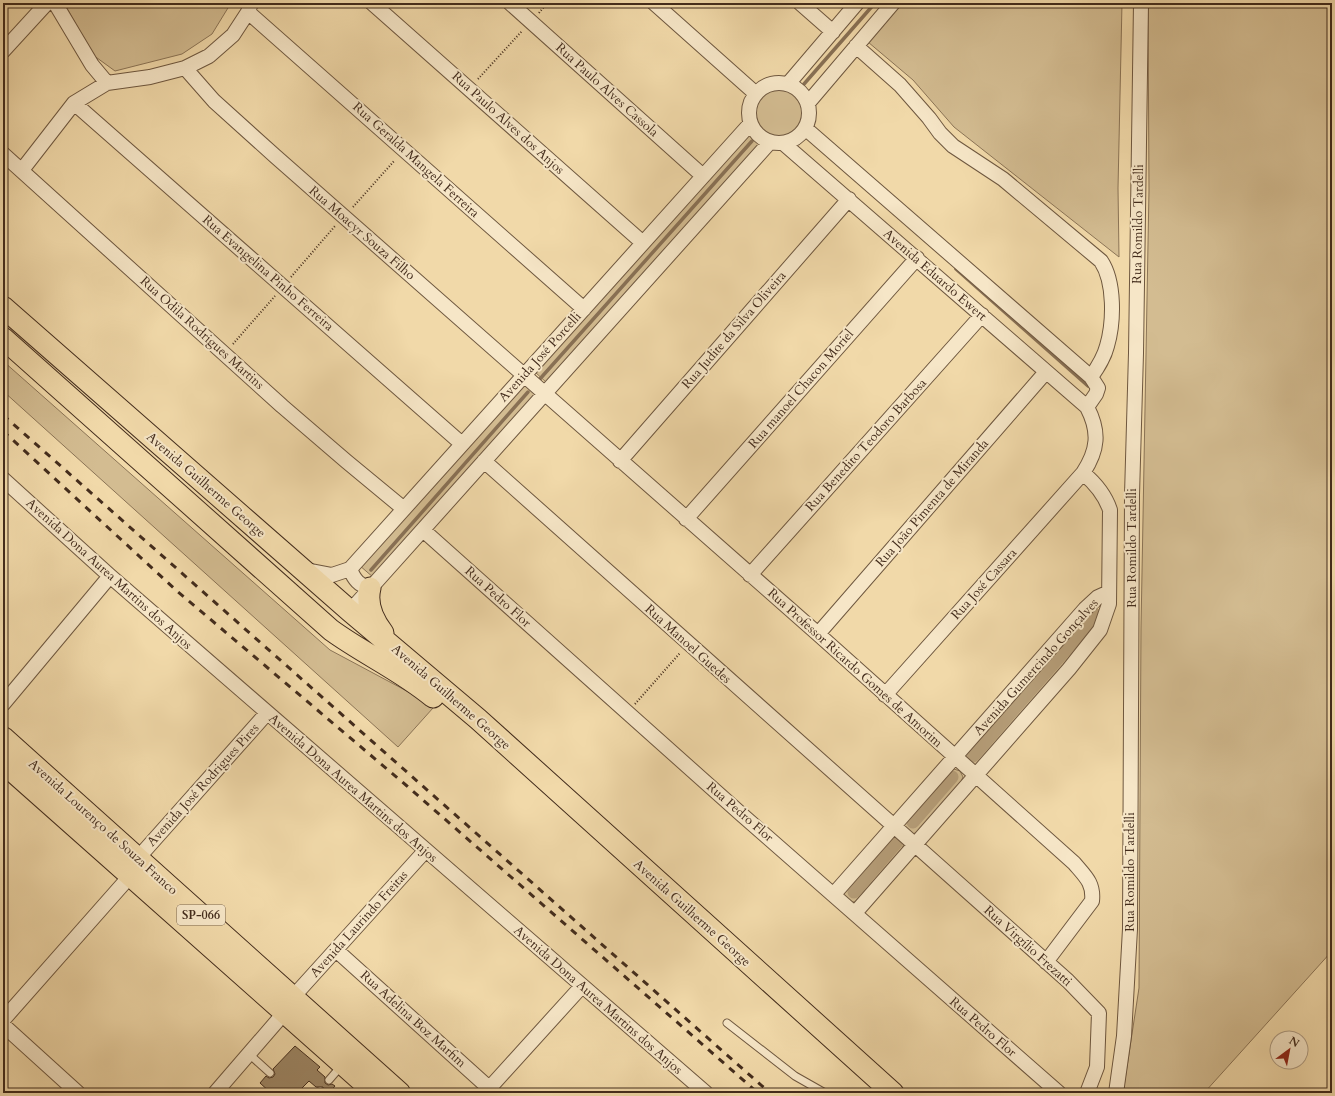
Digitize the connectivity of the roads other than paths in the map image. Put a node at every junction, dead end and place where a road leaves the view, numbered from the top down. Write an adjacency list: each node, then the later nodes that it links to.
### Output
1 (47, 3): 13 (street)
2 (55, 3): 15 (street)
3 (372, 3): 27 (street, Rua Paulo Alves dos Anjos)
4 (510, 3): 25 (street, Rua Paulo Alves Cassola)
5 (654, 3): 17 (street)
6 (800, 3): 11 (street)
7 (857, 3): 11 (street)
8 (892, 3): 12 (street)
9 (1141, 3): 91 (street, Rua Romildo Tardelli)
10 (250, 7): 14 (street); 30 (street, Rua Geralda Mangela Ferreira)
11 (833, 32): 16 (street)
12 (856, 46): 19 (street); 35 (street)
13 (4, 47)
14 (185, 68): 15 (street); 34 (street, Rua Moacyr Souza Filho)
15 (107, 83): 18 (street)
16 (788, 84): 17 (street); 19 (street)
17 (755, 93): 20 (street)
18 (74, 103): 24 (street); 38 (street, Rua Evangelina Pinho Ferreira)
19 (808, 103): 21 (street)
20 (750, 124): 22 (street); 25 (street, Avenida José Porcelli)
21 (805, 128): 22 (street); 35 (street, Avenida Eduardo Ewert)
22 (777, 142): 26 (street, Avenida Eduardo Ewert); 36 (street)
23 (3, 154): 24 (street, Rua Odila Rodrigues Martins)
24 (22, 170): 43 (street, Rua Odila Rodrigues Martins)
25 (704, 176): 27 (street, Avenida José Porcelli)
26 (849, 199): 28 (street, Avenida Eduardo Ewert); 39 (street, Rua Judite da Silva Oliveira)
27 (643, 243): 30 (street, Avenida José Porcelli)
28 (916, 258): 31 (street, Avenida Eduardo Ewert); 44 (street, Rua manoel Chacon Moriel)
29 (3, 307): 47 (main road, Avenida Guilherme George)
30 (584, 309): 34 (street, Avenida José Porcelli)
31 (982, 315): 33 (street, Avenida Eduardo Ewert); 48 (street, Rua Benedito Teodoro Barbosa)
32 (3, 338): 51 (main road, Avenida Guilherme George)
33 (1046, 373): 37 (street, Avenida Eduardo Ewert); 54 (street, Rua João Pimenta de Miranda)
34 (523, 376): 36 (street, Rua Moacyr Souza Filho); 38 (street, Avenida José Porcelli)
35 (1091, 377): 37 (street)
36 (544, 394): 39 (street, Rua Professor Ricardo Gomes de Amorim); 40 (street)
37 (1087, 407): 41 (street, Rua José Cassara)
38 (462, 444): 43 (street, Avenida José Porcelli)
39 (620, 460): 44 (street, Rua Professor Ricardo Gomes de Amorim)
40 (484, 461): 45 (street); 63 (street, Rua Manoel Guedes)
41 (1083, 473): 52 (street); 56 (street, Rua José Cassara)
42 (3, 479): 49 (street, Avenida Dona Aurea Martins dos Anjos)
43 (404, 509): 46 (street, Avenida José Porcelli)
44 (686, 519): 48 (street, Rua Professor Ricardo Gomes de Amorim)
45 (423, 530): 50 (street); 67 (street, Rua Pedro Flor)
46 (350, 569): 47 (street); 50 (street)
47 (304, 570): 53 (main road, Avenida Guilherme George)
48 (750, 575): 54 (street, Rua Professor Ricardo Gomes de Amorim)
49 (110, 576): 57 (street); 58 (street, Avenida Dona Aurea Martins dos Anjos)
50 (370, 588): 53 (street); 55 (main road)
51 (287, 591): 53 (main road); 87 (main road, Avenida Guilherme George)
52 (1109, 592): 60 (street, Avenida Gumercindo Gonçalves); 62 (street, Avenida Gumercindo Gonçalves)
53 (350, 611): 55 (main road, Avenida Guilherme George)
54 (818, 634): 56 (street, Rua Professor Ricardo Gomes de Amorim)
55 (390, 643): 88 (main road, Avenida Guilherme George)
56 (885, 695): 60 (street, Rua Professor Ricardo Gomes de Amorim)
57 (3, 704)
58 (267, 713): 65 (street, Avenida Dona Aurea Martins dos Anjos); 66 (street, Avenida José Rodrigues Pires)
59 (3, 738): 66 (highway, Avenida Lourenço de Souza Franco / SP-066)
60 (954, 757): 62 (street, Rua Professor Ricardo Gomes de Amorim); 63 (street, Avenida Gumercindo Gonçalves)
61 (3, 762): 66 (highway, Avenida Lourenço de Souza Franco / SP-066)
62 (976, 776): 64 (street, Avenida Gumercindo Gonçalves); 70 (street, Rua Professor Ricardo Gomes de Amorim)
63 (893, 826): 64 (street, Rua Virgílio Frezatti); 67 (street, Avenida Gumercindo Gonçalves)
64 (914, 844): 68 (street, Avenida Gumercindo Gonçalves); 70 (street, Rua Virgílio Frezatti)
65 (425, 851): 69 (street, Avenida Laurindo Freitas); 71 (street, Avenida Dona Aurea Martins dos Anjos)
66 (135, 866): 72 (highway, Avenida Lourenço de Souza Franco / SP-066); 73 (street, Avenida José Rodrigues Pires)
67 (834, 894): 68 (street, Rua Pedro Flor)
68 (855, 913): 89 (street, Rua Pedro Flor)
69 (336, 950): 72 (street, Avenida Laurindo Freitas); 80 (street, Rua Adelina Boz Marfim)
70 (1046, 962): 90 (street, Rua Virgílio Frezatti)
71 (582, 986): 80 (street); 85 (street, Avenida Dona Aurea Martins dos Anjos)
72 (289, 1005): 76 (street, Avenida Laurindo Freitas); 77 (highway, Avenida Lourenço de Souza Franco / SP-066); 84 (highway, Avenida Lourenço de Souza Franco / SP-066)
73 (3, 1020)
74 (727, 1024): 86 (lane)
75 (3, 1026): 81 (street)
76 (248, 1054): 78 (lane); 82 (street, Avenida Laurindo Freitas)
77 (343, 1064): 79 (lane); 83 (highway, Avenida Lourenço de Souza Franco / SP-066)
78 (270, 1073)
79 (329, 1080)
80 (487, 1090)
81 (78, 1093)
82 (215, 1093)
83 (376, 1093)
84 (399, 1093)
85 (706, 1093)
86 (825, 1093)
87 (878, 1093)
88 (893, 1093)
89 (1059, 1093)
90 (1087, 1093)
91 (1116, 1093)

